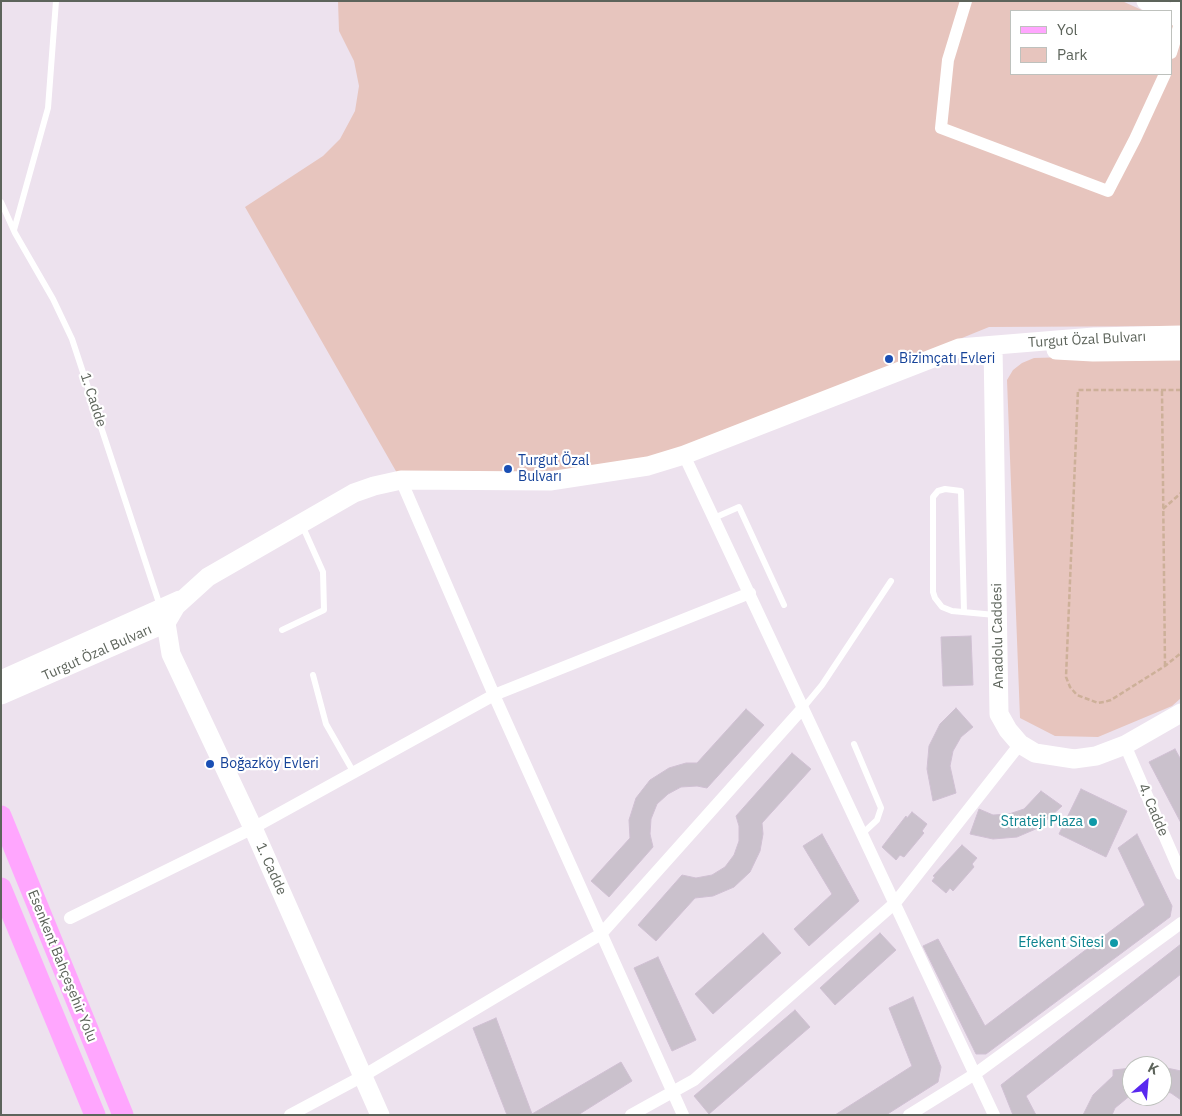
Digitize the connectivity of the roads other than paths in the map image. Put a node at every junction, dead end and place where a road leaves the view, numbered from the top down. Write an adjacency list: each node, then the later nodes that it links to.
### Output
1 (56, 1): 9 (lane)
2 (966, 1): 7 (street)
3 (1146, 1): 4 (street)
4 (1164, 10)
5 (1181, 19): 6 (street)
6 (1172, 50)
7 (1164, 75)
8 (1, 202): 9 (lane, 1. Cadde)
9 (14, 230): 22 (lane, 1. Cadde)
10 (1181, 335): 11 (street, Turgut Özal Bulvarı)
11 (993, 346): 12 (street, Turgut Özal Bulvarı); 13 (street, Turgut Özal Bulvarı); 21 (street, Anadolu Caddesi)
12 (1181, 351)
13 (684, 455): 14 (street, Turgut Özal Bulvarı); 15 (street)
14 (401, 480): 16 (street, Turgut Özal Bulvarı); 27 (street)
15 (714, 518): 18 (street); 19 (lane)
16 (302, 524): 22 (street, Turgut Özal Bulvarı); 23 (lane)
17 (890, 581): 28 (lane)
18 (750, 593): 27 (street); 28 (street)
19 (784, 605)
20 (964, 612): 20 (lane); 21 (lane)
21 (998, 615): 31 (street, Anadolu Caddesi)
22 (164, 616): 25 (street, Turgut Özal Bulvarı); 26 (street, Turgut Özal Bulvarı); 35 (street, 1. Cadde)
23 (282, 630)
24 (313, 675): 33 (lane)
25 (1, 680)
26 (1, 695)
27 (494, 695): 33 (street); 42 (street)
28 (802, 709): 36 (street); 42 (street)
29 (1181, 713): 32 (street, Anadolu Caddesi)
30 (854, 744): 36 (lane)
31 (1020, 744): 32 (street, Anadolu Caddesi); 39 (street)
32 (1125, 745): 37 (street, 4. Cadde)
33 (354, 773): 35 (street)
34 (1, 816): 47 (main road, Esenkent Bahçeşehir Yolu)
35 (253, 828): 40 (street); 44 (street, 1. Cadde)
36 (862, 834): 39 (street)
37 (1181, 874)
38 (1, 888): 46 (main road, Esenkent Bahçeşehir Yolu)
39 (895, 902): 43 (street); 45 (street)
40 (70, 918)
41 (1181, 923): 43 (street)
42 (601, 934): 44 (street); 45 (street)
43 (975, 1074): 52 (street); 53 (street)
44 (363, 1076): 48 (street); 49 (street, 1. Cadde)
45 (673, 1093): 50 (street); 51 (street)
46 (95, 1115)
47 (123, 1115)
48 (290, 1115)
49 (380, 1115)
50 (632, 1115)
51 (683, 1115)
52 (909, 1115)
53 (994, 1115)

